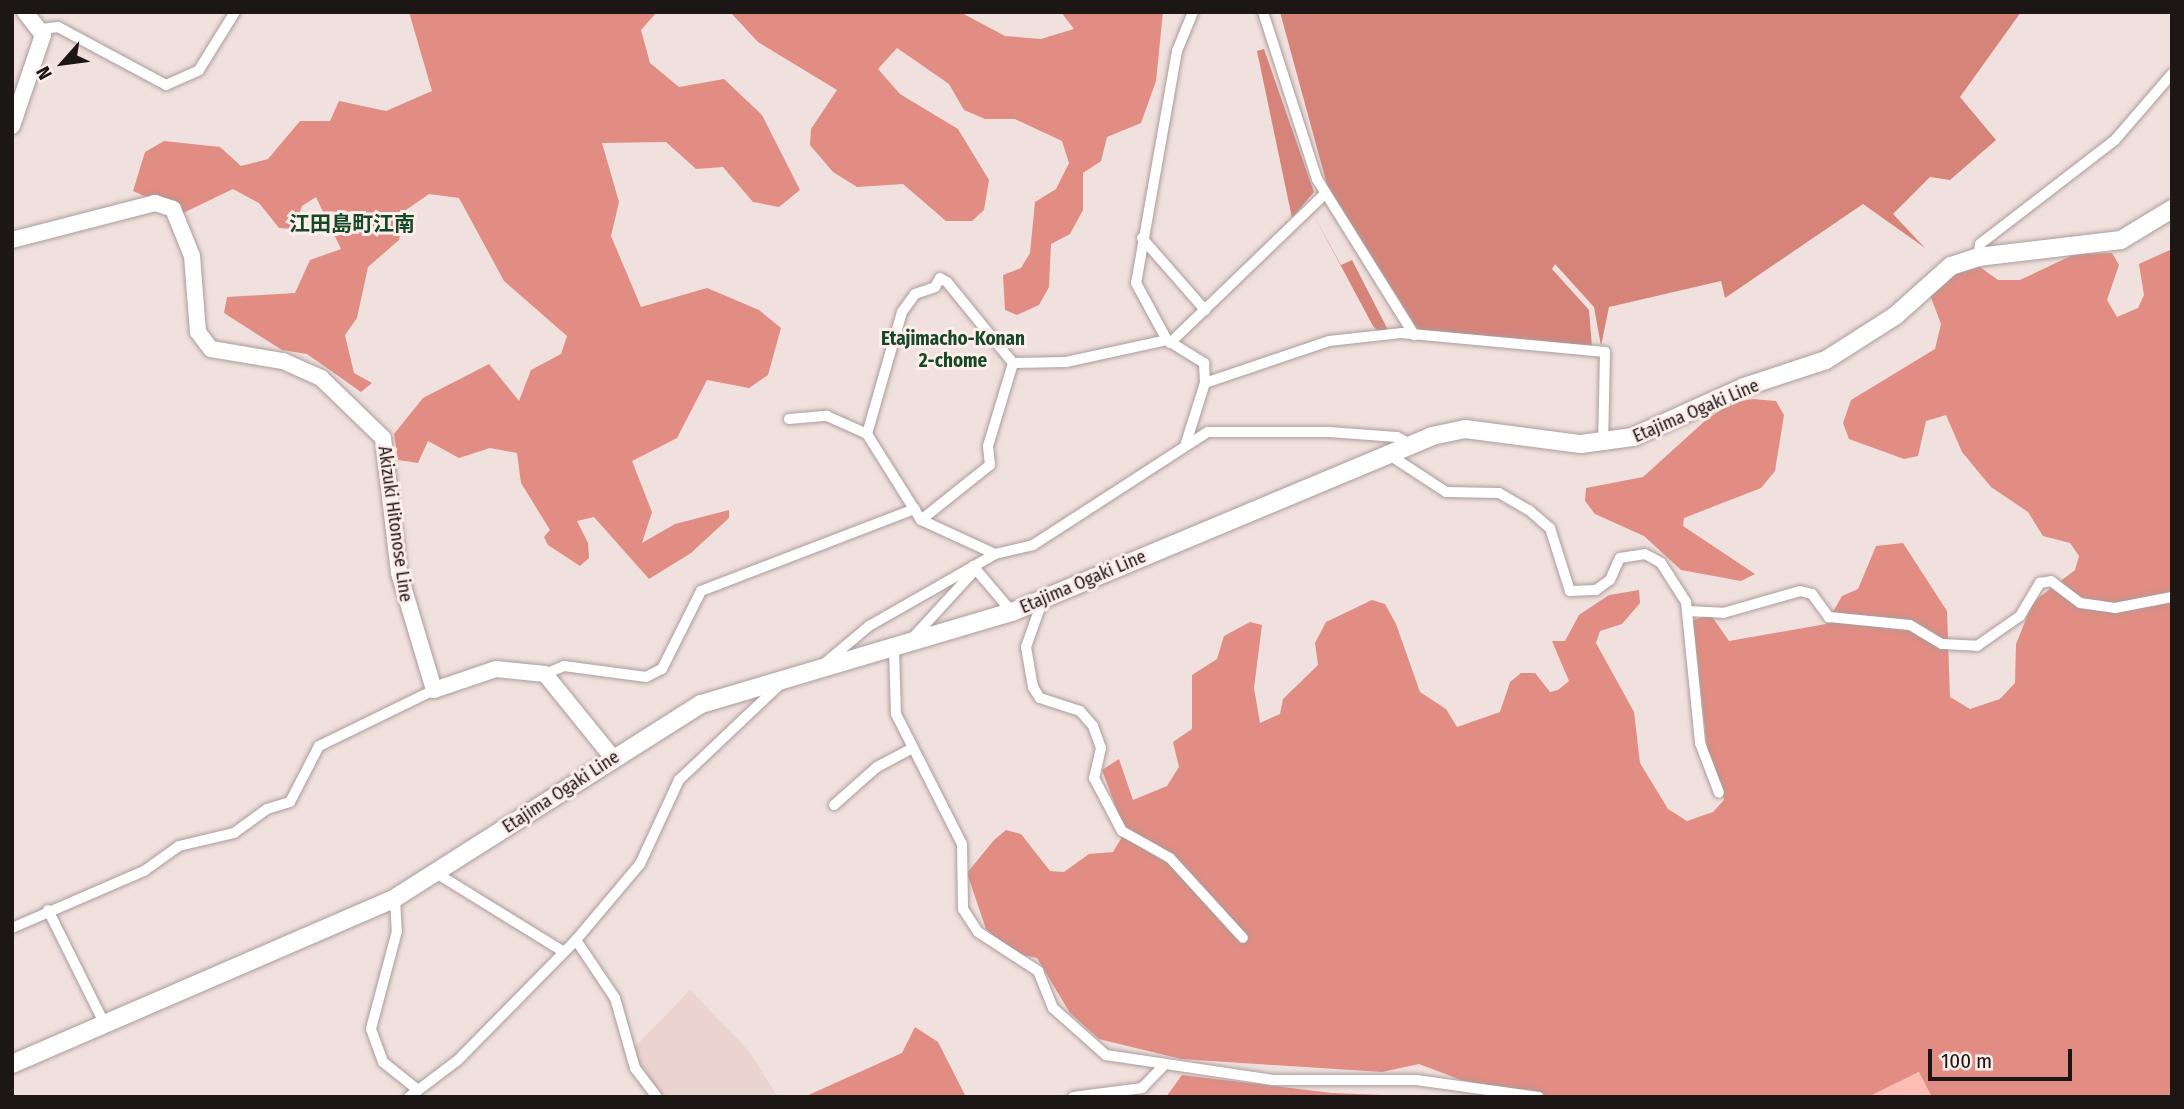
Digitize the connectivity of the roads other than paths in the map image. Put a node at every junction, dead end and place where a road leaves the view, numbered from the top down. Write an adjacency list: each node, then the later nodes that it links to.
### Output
1 (25, 12): 5 (main road)
2 (236, 12): 5 (street)
3 (1193, 12): 10 (street)
4 (1263, 12): 8 (street)
5 (42, 29): 7 (main road)
6 (2172, 74): 12 (street)
7 (12, 126)
8 (1325, 194): 13 (street); 14 (street)
9 (2172, 209): 12 (main road, Etajima Ogaki Line)
10 (1142, 238): 13 (street); 15 (street)
11 (12, 240): 36 (main road, Akizuki Hitonose Line)
12 (1978, 257): 21 (main road, Etajima Ogaki Line)
13 (1205, 310): 15 (street)
14 (1414, 335): 17 (street); 21 (street)
15 (1169, 341): 16 (street); 17 (street)
16 (1013, 363): 19 (street); 25 (street)
17 (1205, 383): 22 (street)
18 (789, 419): 19 (street)
19 (867, 433): 24 (street)
20 (1410, 444): 21 (main road, Etajima Ogaki Line); 22 (street); 23 (main road, Etajima Ogaki Line)
21 (1603, 444)
22 (1185, 446): 26 (street)
23 (1388, 454): 29 (main road, Etajima Ogaki Line); 30 (street)
24 (915, 509): 25 (street); 34 (street)
25 (921, 520): 26 (street)
26 (995, 554): 27 (street)
27 (974, 568): 31 (street); 32 (street); 33 (street)
28 (2172, 597): 30 (street)
29 (1043, 599): 31 (main road, Etajima Ogaki Line); 45 (street)
30 (1688, 611): 39 (street)
31 (1012, 612): 32 (main road, Etajima Ogaki Line)
32 (901, 646): 33 (main road, Etajima Ogaki Line); 37 (street)
33 (819, 668): 35 (main road, Etajima Ogaki Line)
34 (545, 674): 36 (main road); 38 (main road)
35 (787, 678): 38 (main road, Etajima Ogaki Line); 46 (street)
36 (434, 691): 43 (street)
37 (911, 749): 40 (street); 50 (street)
38 (613, 758): 41 (main road, Etajima Ogaki Line)
39 (1719, 793)
40 (834, 805)
41 (436, 873): 42 (main road, Etajima Ogaki Line); 47 (street)
42 (394, 898): 48 (main road, Etajima Ogaki Line); 51 (street)
43 (48, 910): 44 (street); 48 (street)
44 (12, 928)
45 (1242, 938)
46 (576, 940): 47 (street); 52 (street)
47 (564, 952): 51 (street)
48 (105, 1025): 49 (main road, Etajima Ogaki Line)
49 (12, 1064)
50 (1163, 1066): 53 (street); 54 (street)
51 (414, 1093)
52 (657, 1097)
53 (1073, 1097)
54 (1539, 1097)

